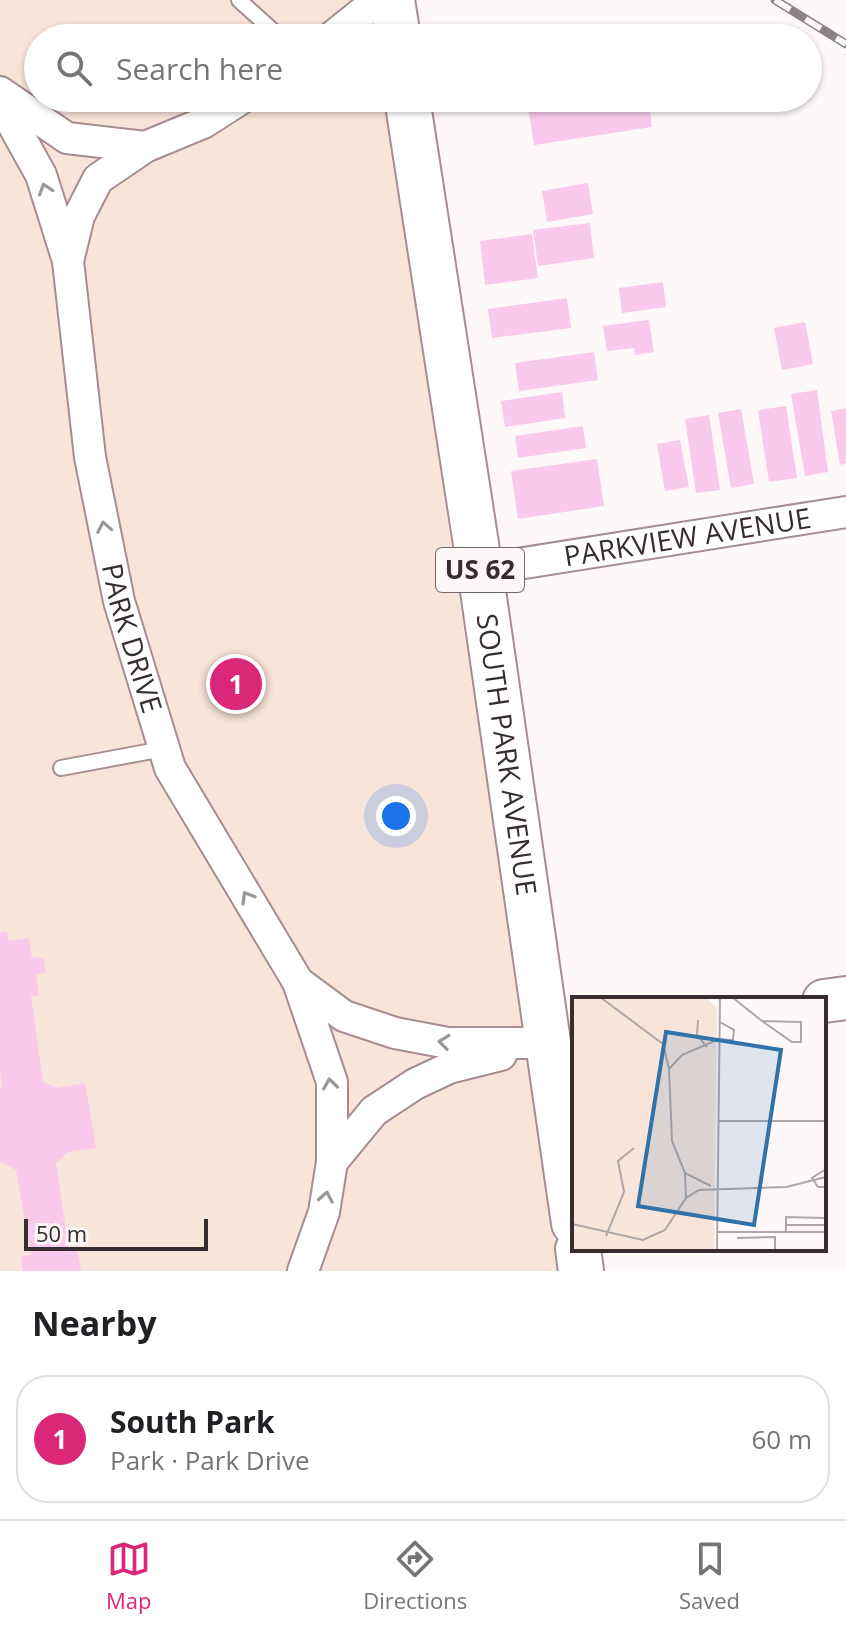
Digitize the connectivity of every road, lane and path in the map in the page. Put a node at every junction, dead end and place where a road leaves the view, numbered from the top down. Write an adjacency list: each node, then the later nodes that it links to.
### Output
1 (239, 0): 4 (lane)
2 (378, 0): 5 (street)
3 (392, 0): 6 (main road)
4 (266, 24)
5 (348, 24)
6 (396, 24)
7 (0, 92): 9 (street, PARK DRIVE)
8 (0, 101): 14 (street, PARK DRIVE, one-way to 8)
9 (24, 108)
10 (29, 112): 13 (street, PARK DRIVE)
11 (220, 112): 13 (street, PARK DRIVE)
12 (409, 112): 16 (main road, SOUTH PARK AVENUE / US 62)
13 (145, 147): 14 (street, PARK DRIVE)
14 (68, 261): 17 (street, PARK DRIVE, one-way to 14)
15 (846, 512): 16 (street, PARKVIEW AVENUE)
16 (480, 570): 22 (main road, SOUTH PARK AVENUE / US 62)
17 (163, 749): 18 (lane); 19 (street, PARK DRIVE, one-way to 17)
18 (61, 768)
19 (298, 982): 22 (street, PARK DRIVE, one-way to 19); 23 (street, PARK DRIVE, one-way to 19)
20 (846, 998): 21 (street)
21 (826, 1001)
22 (562, 1041): 23 (street); 24 (main road, SOUTH PARK AVENUE / US 62)
23 (332, 1162): 26 (street, PARK DRIVE, one-way to 23)
24 (572, 1193)
25 (578, 1251): 27 (main road)
26 (303, 1271)
27 (581, 1271)

